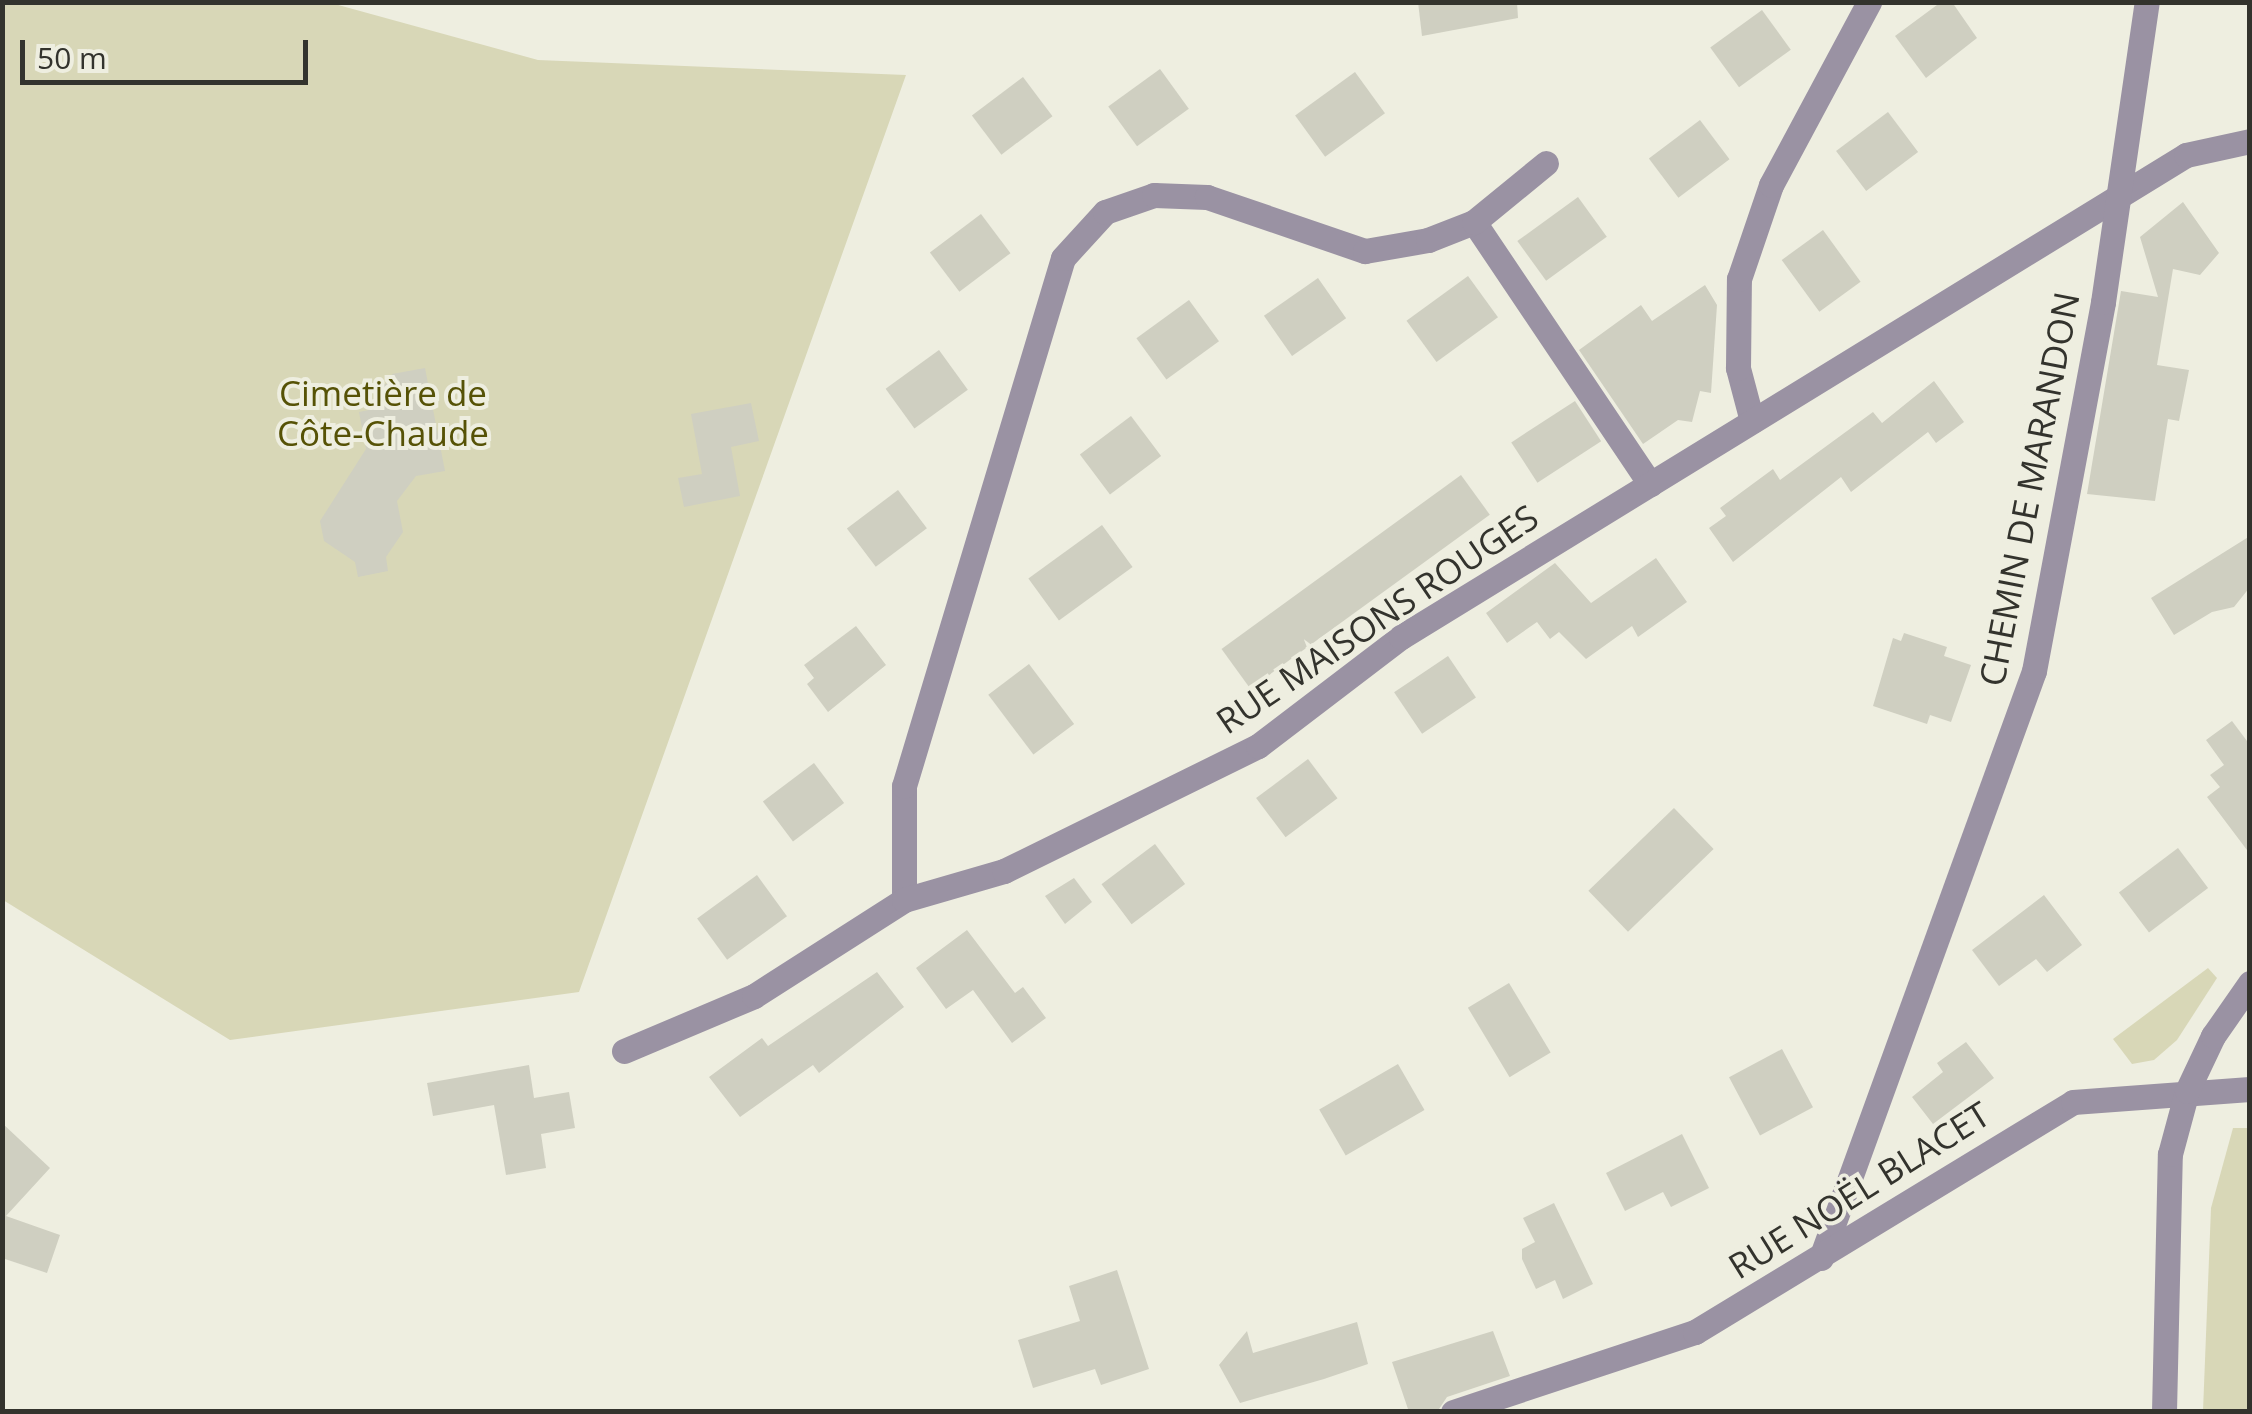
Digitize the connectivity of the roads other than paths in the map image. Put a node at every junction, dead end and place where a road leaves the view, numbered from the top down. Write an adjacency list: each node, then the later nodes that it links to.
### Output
1 (1869, 2): 7 (street)
2 (2147, 2): 5 (street, CHEMIN DE MARANDON)
3 (2250, 141): 5 (street, RUE MAISONS ROUGES)
4 (1546, 163): 6 (street)
5 (2120, 196): 7 (street, RUE MAISONS ROUGES); 14 (street, CHEMIN DE MARANDON)
6 (1474, 222): 8 (street); 9 (street)
7 (1752, 421): 8 (street, RUE MAISONS ROUGES)
8 (1650, 484): 9 (street, RUE MAISONS ROUGES)
9 (904, 900): 11 (street, RUE MAISONS ROUGES)
10 (2250, 983): 13 (street)
11 (624, 1051)
12 (2250, 1089): 13 (street, RUE NOËL BLACET)
13 (2187, 1092): 14 (street, RUE NOËL BLACET); 16 (street)
14 (1821, 1258): 15 (street, RUE NOËL BLACET)
15 (1452, 1412)
16 (2164, 1412)

